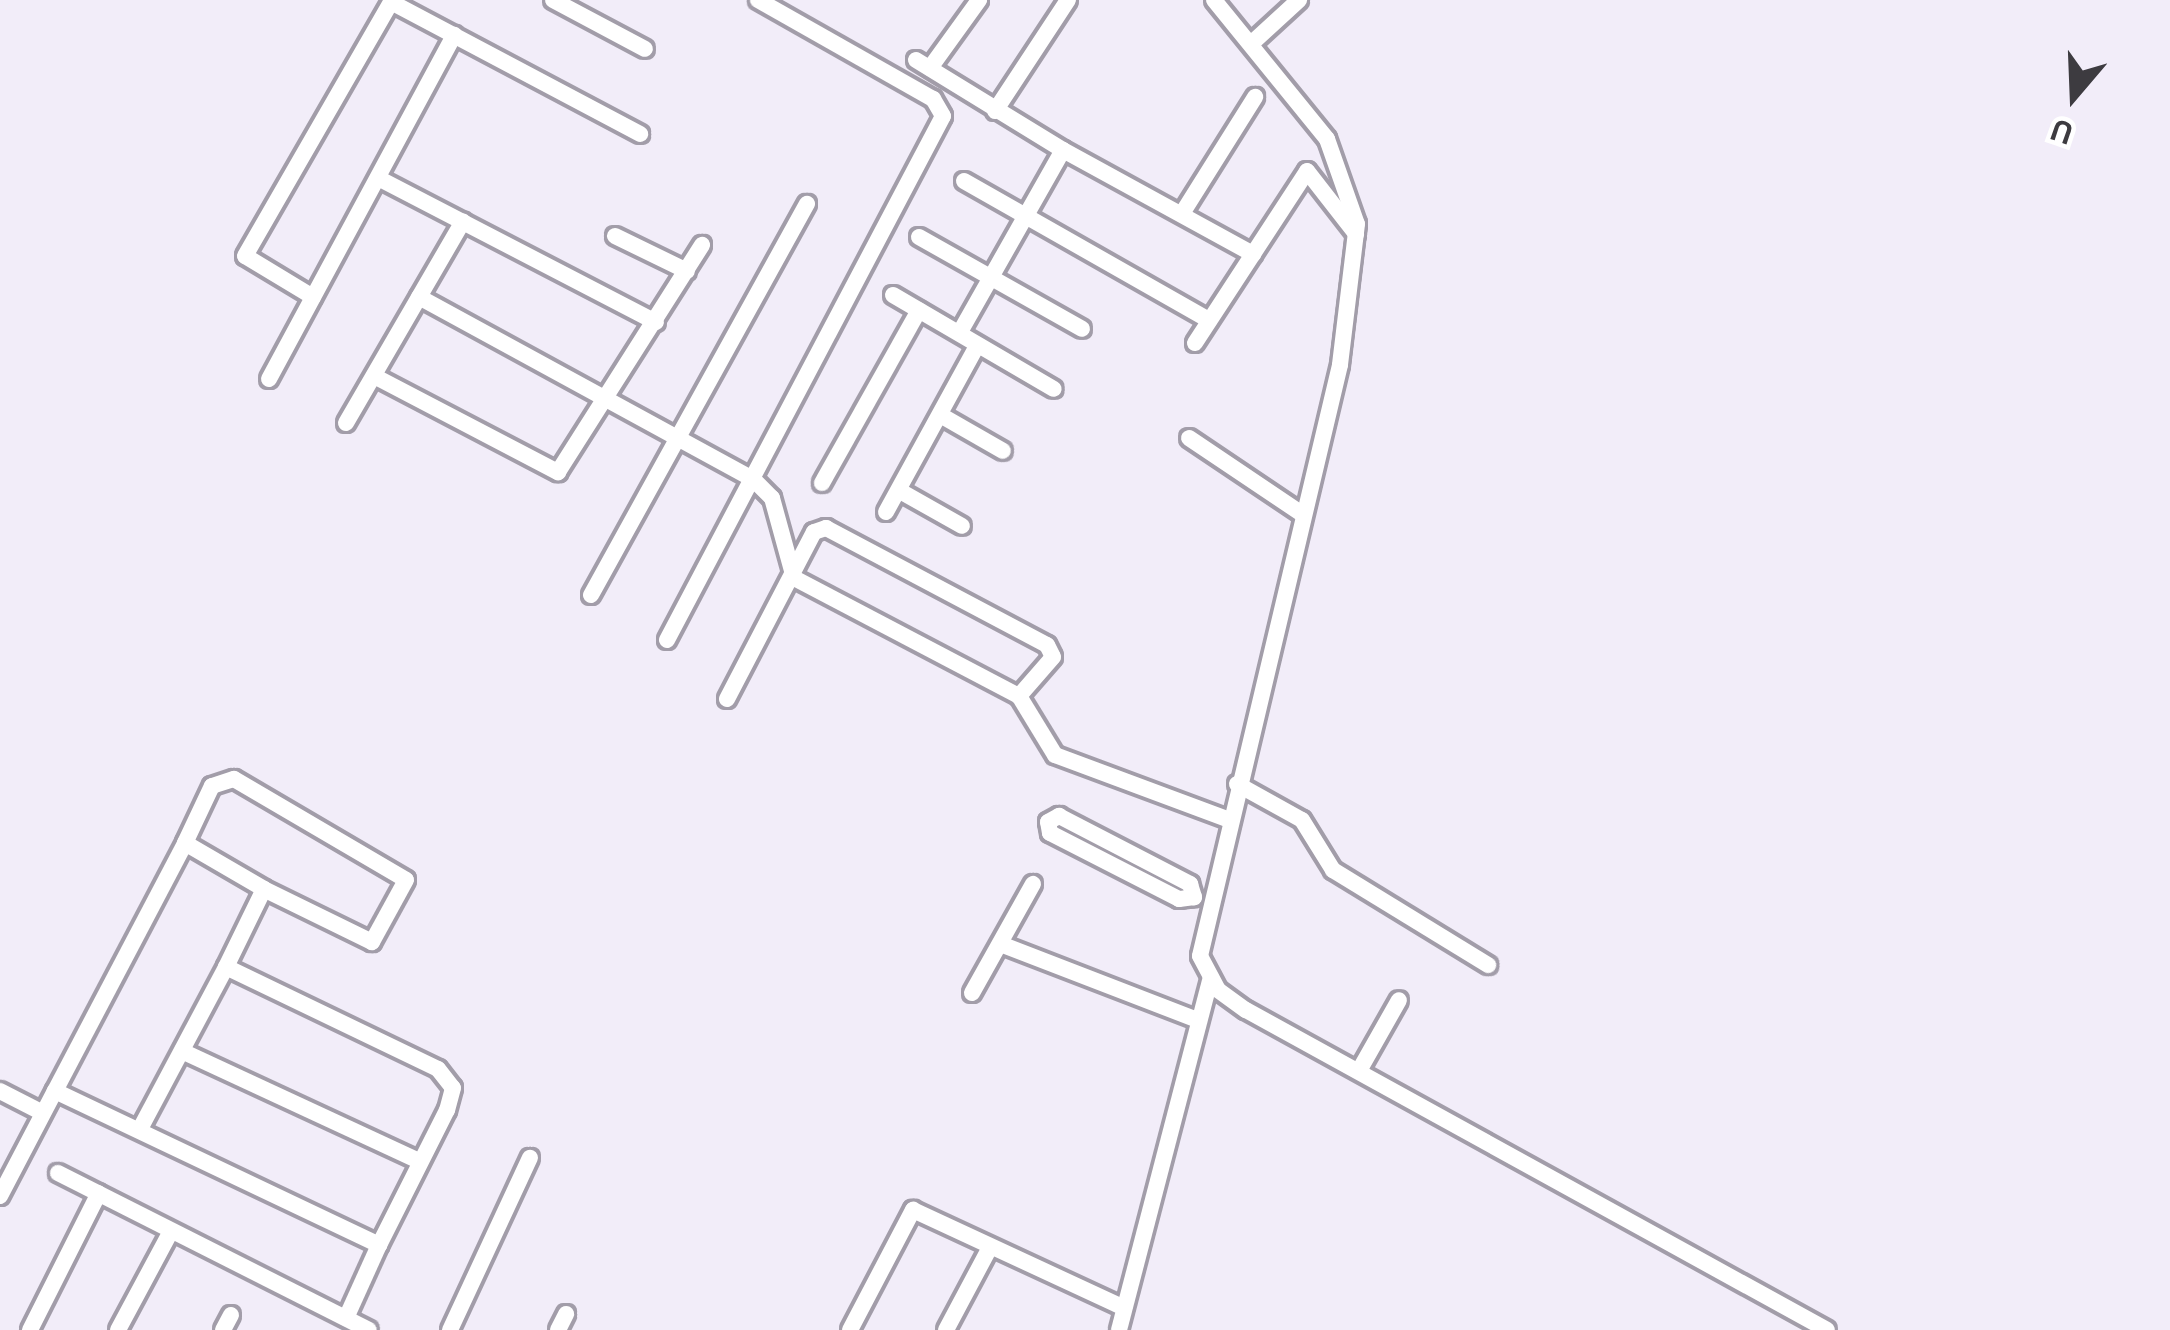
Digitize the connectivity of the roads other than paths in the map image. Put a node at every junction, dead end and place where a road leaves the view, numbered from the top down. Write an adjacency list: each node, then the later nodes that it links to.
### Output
1 (553, 0): 10 (street)
2 (758, 0): 47 (street)
3 (980, 0): 12 (street)
4 (1068, 0): 12 (street)
5 (1214, 0): 9 (street)
6 (391, 1): 8 (street); 29 (street)
7 (1292, 2): 9 (street)
8 (454, 35): 13 (street); 15 (street)
9 (1252, 43): 21 (street)
10 (646, 49)
11 (1255, 98): 18 (street)
12 (995, 111): 14 (street)
13 (640, 134)
14 (1064, 150): 18 (street); 19 (street)
15 (378, 178): 20 (street); 29 (street)
16 (964, 181): 19 (street)
17 (807, 204): 44 (street)
18 (1183, 212): 25 (street)
19 (1023, 216): 27 (street); 32 (street)
20 (463, 221): 30 (street); 33 (street)
21 (1356, 234): 25 (street); 51 (street)
22 (615, 236): 26 (street)
23 (919, 237): 27 (street)
24 (702, 245): 26 (street)
25 (1252, 254): 32 (street)
26 (687, 272): 33 (street)
27 (988, 280): 34 (street); 35 (street)
28 (893, 296): 31 (street)
29 (313, 297): 39 (street)
30 (419, 297): 38 (street); 41 (street)
31 (919, 310): 35 (street); 48 (street)
32 (1209, 320): 36 (street)
33 (656, 322): 41 (street)
34 (1082, 328)
35 (960, 332): 37 (street)
36 (1195, 343)
37 (976, 346): 40 (street); 42 (street)
38 (374, 376): 41 (street); 43 (street)
39 (269, 379)
40 (1054, 389)
41 (608, 401): 44 (street)
42 (941, 416): 46 (street); 49 (street)
43 (346, 423)
44 (676, 436): 47 (street); 54 (street)
45 (1189, 438): 51 (street)
46 (1004, 451)
47 (753, 479): 53 (street); 55 (street)
48 (822, 483)
49 (900, 491): 50 (street); 52 (street)
50 (886, 512)
51 (1302, 514): 58 (street)
52 (962, 526)
53 (794, 578): 56 (street); 56 (street); 57 (street)
54 (591, 595)
55 (667, 640)
56 (1019, 696): 59 (street)
57 (727, 699)
58 (1237, 784): 59 (street); 65 (street)
59 (1230, 820): 63 (street)
60 (185, 843): 62 (street); 62 (street); 74 (street)
61 (1033, 884): 64 (street)
62 (264, 889): 66 (street)
63 (1203, 901): 63 (street); 67 (street)
64 (1003, 945): 68 (street); 70 (street)
65 (1488, 965)
66 (226, 967): 71 (street); 78 (street)
67 (1211, 978): 70 (street); 72 (street)
68 (972, 994)
69 (1399, 1000): 72 (street)
70 (1195, 1019): 85 (street)
71 (182, 1051): 76 (street); 78 (street)
72 (1360, 1070): 94 (street)
73 (0, 1091): 75 (street)
74 (55, 1091): 75 (street); 76 (street)
75 (41, 1112): 81 (street)
76 (140, 1129): 83 (street)
77 (530, 1158): 90 (street)
78 (419, 1161): 83 (street)
79 (58, 1173): 80 (street)
80 (99, 1193): 82 (street); 87 (street)
81 (0, 1196)
82 (170, 1233): 86 (street); 88 (street)
83 (379, 1245): 86 (street)
84 (988, 1251): 85 (street); 91 (street); 92 (street)
85 (1124, 1308): 93 (street)
86 (346, 1318): 89 (street)
87 (30, 1330)
88 (118, 1330)
89 (370, 1330)
90 (450, 1330)
91 (850, 1330)
92 (946, 1330)
93 (1120, 1330)
94 (1827, 1330)

